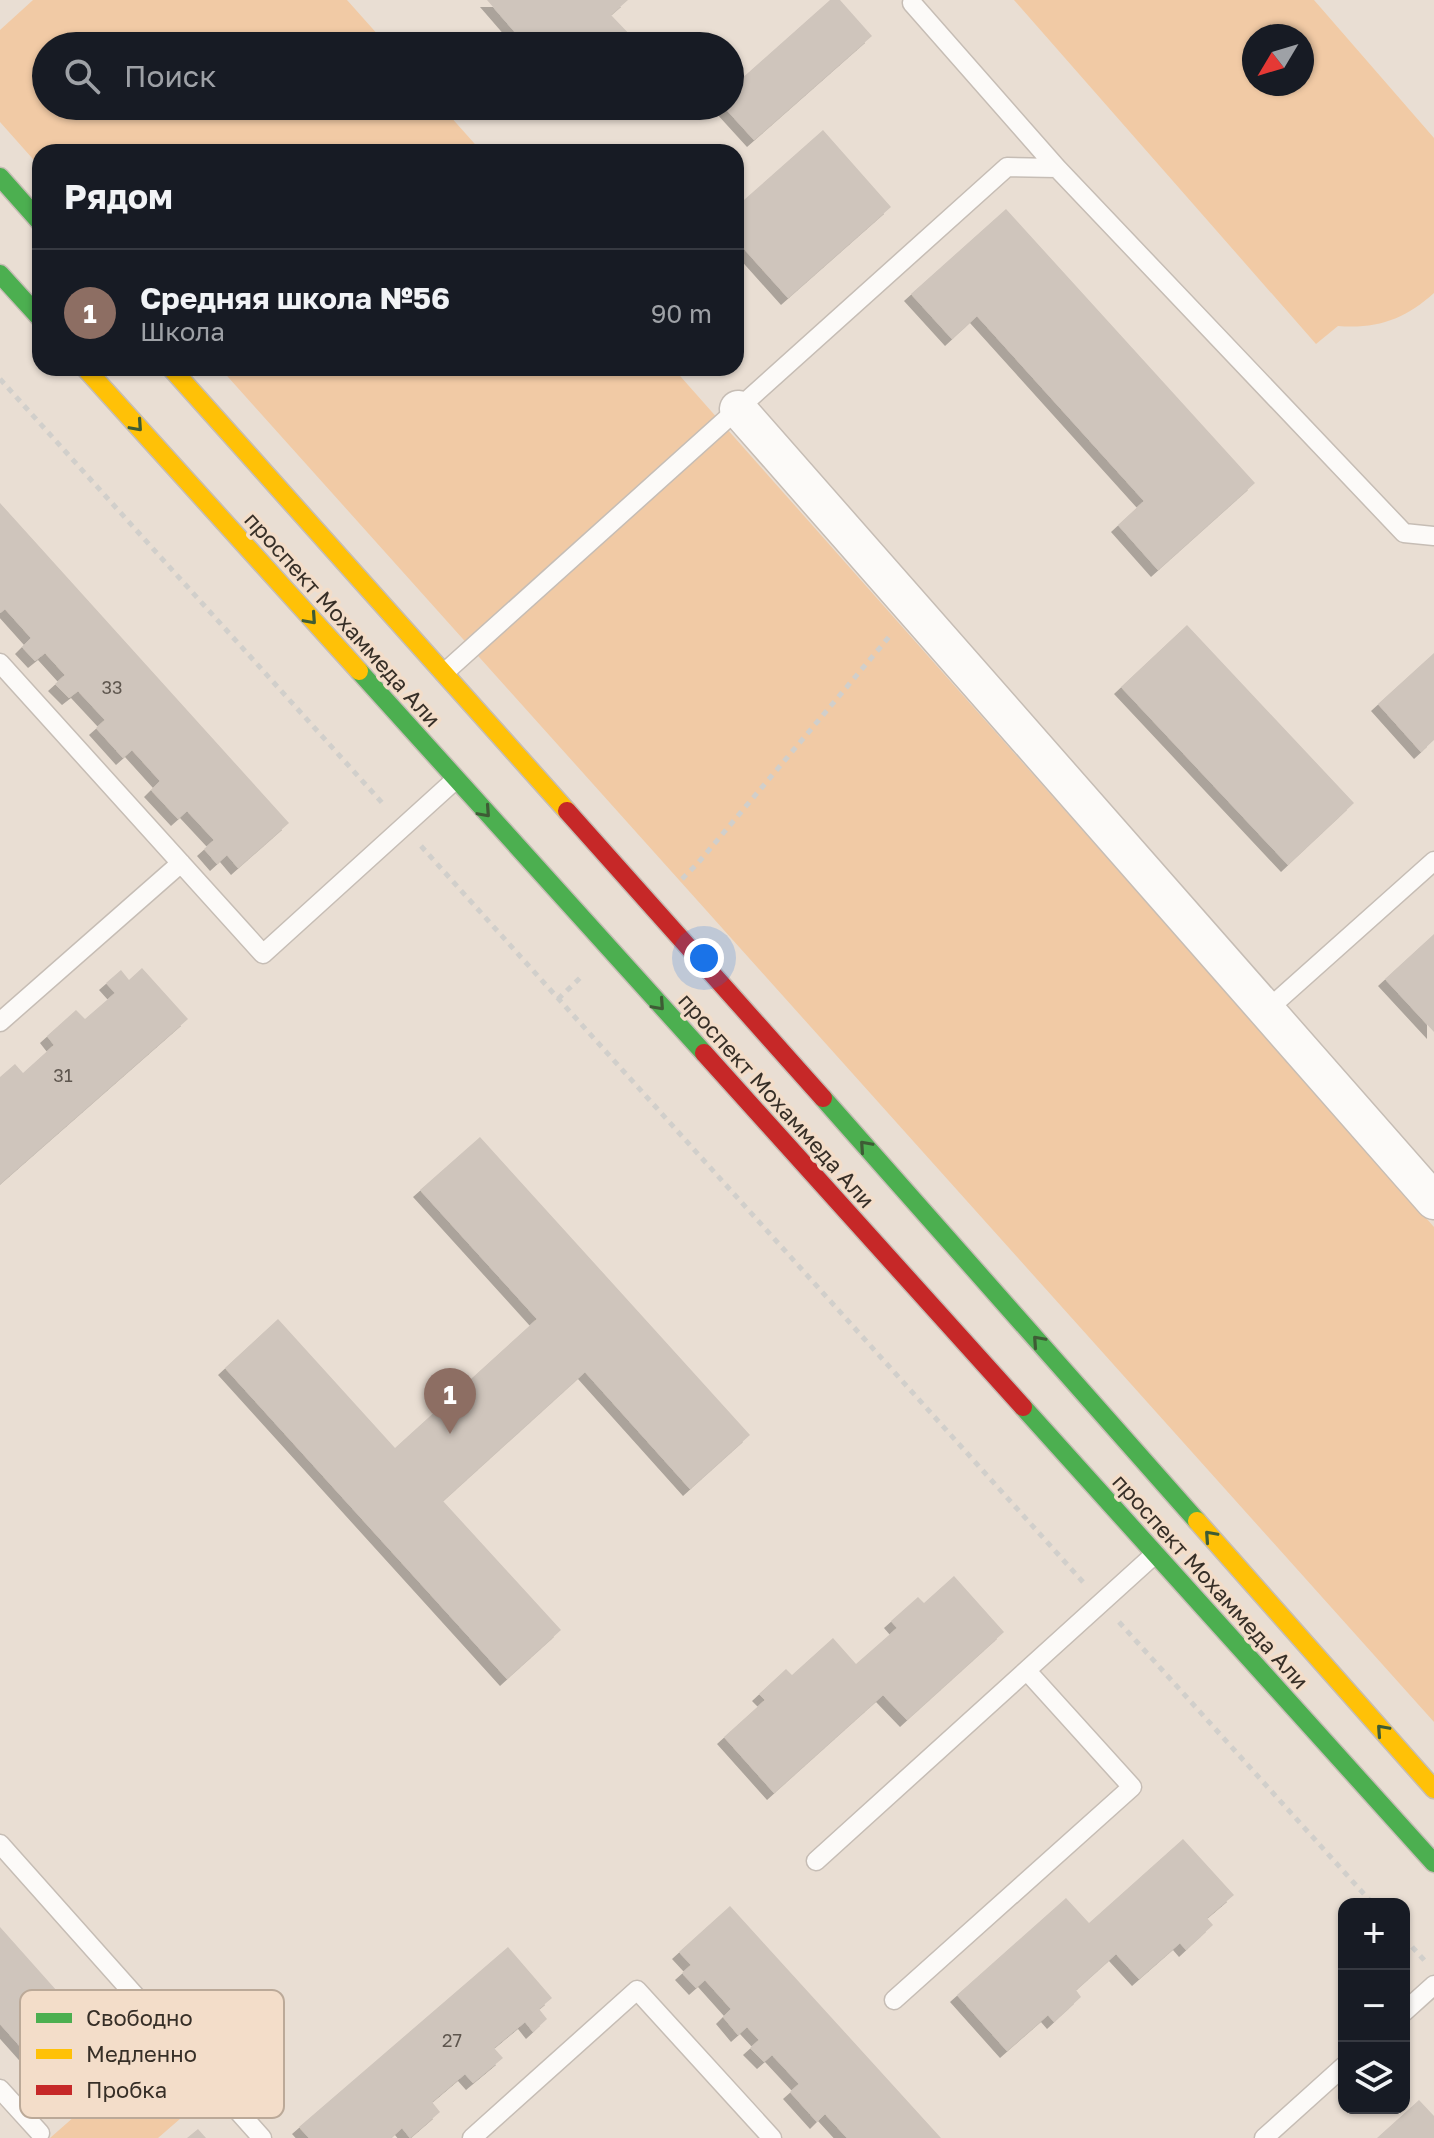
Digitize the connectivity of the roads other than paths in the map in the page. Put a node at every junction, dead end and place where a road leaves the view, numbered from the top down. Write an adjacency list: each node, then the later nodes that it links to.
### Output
1 (912, 3): 2 (lane)
2 (1057, 168): 9 (lane); 10 (lane)
3 (0, 177): 4 (main road)
4 (32, 213)
5 (0, 274): 6 (main road)
6 (32, 309)
7 (92, 376): 13 (main road, проспект Мохаммеда Али, one-way to 13)
8 (178, 376): 12 (main road, проспект Мохаммеда Али)
9 (738, 409): 12 (lane); 16 (street)
10 (1434, 536)
11 (0, 663): 15 (lane)
12 (444, 673): 21 (main road, проспект Мохаммеда Али, one-way to 12)
13 (455, 780): 15 (lane); 19 (main road, проспект Мохаммеда Али, one-way to 19)
14 (1434, 861): 16 (lane)
15 (181, 863): 17 (lane)
16 (1267, 1010): 18 (street)
17 (0, 1022)
18 (1434, 1201)
19 (1155, 1554): 20 (lane); 24 (main road, проспект Мохаммеда Али)
20 (1027, 1671): 23 (lane); 27 (lane)
21 (1434, 1789)
22 (0, 1844): 26 (lane)
23 (816, 1861)
24 (1434, 1863)
25 (1434, 1985): 28 (lane)
26 (130, 1990)
27 (894, 2000)
28 (1410, 2007)
29 (1338, 2071): 38 (lane)
30 (0, 2089): 31 (lane)
31 (20, 2111)
32 (26, 2118): 34 (lane)
33 (244, 2118): 35 (lane)
34 (40, 2133)
35 (262, 2138)
36 (472, 2138): 37 (lane)
37 (772, 2138)
38 (1264, 2138)

